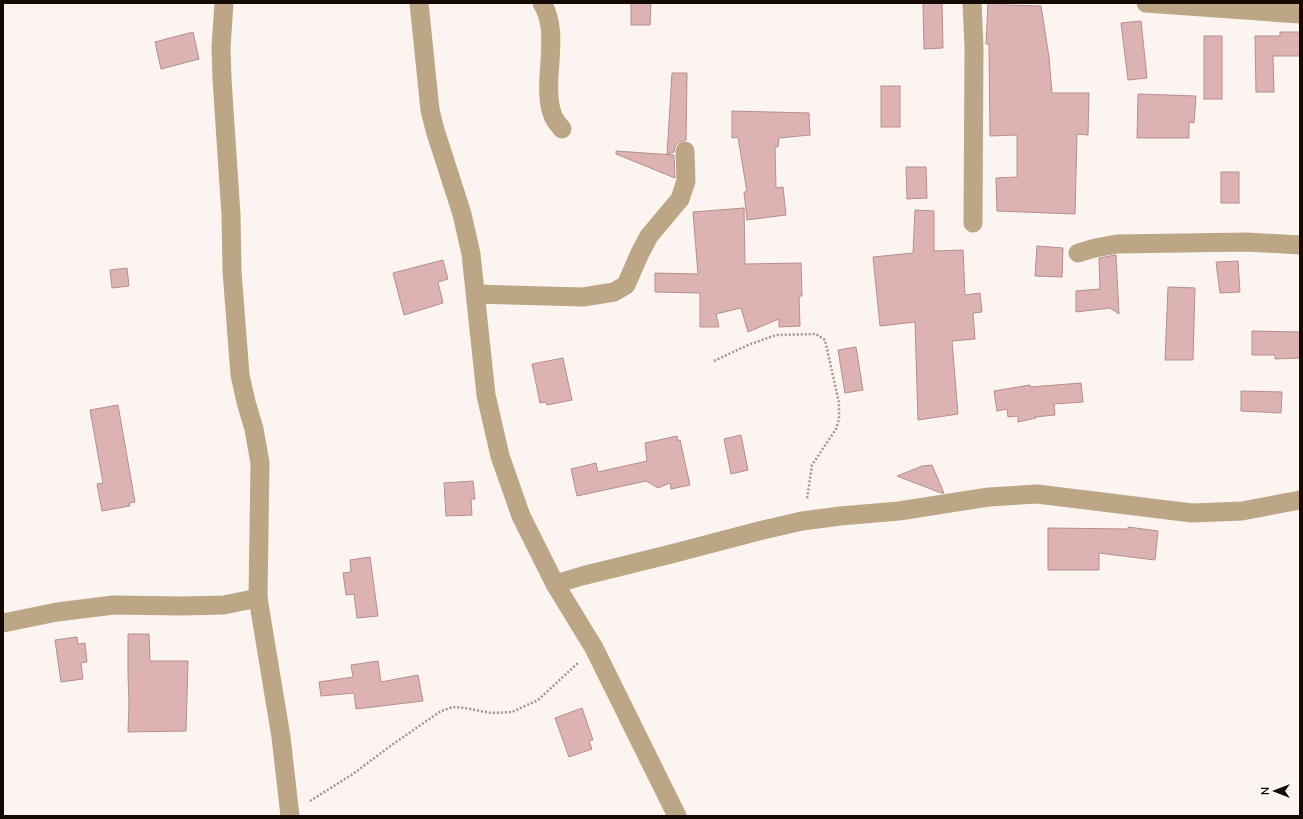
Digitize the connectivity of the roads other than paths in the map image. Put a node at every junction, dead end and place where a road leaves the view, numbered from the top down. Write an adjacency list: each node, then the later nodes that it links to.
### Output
1 (224, 3): 15 (street)
2 (419, 3): 12 (street)
3 (542, 3): 7 (street)
4 (972, 3): 9 (street)
5 (1146, 3): 6 (street)
6 (1300, 14)
7 (562, 129)
8 (685, 151): 12 (street)
9 (973, 223)
10 (1300, 245): 11 (street)
11 (1078, 253)
12 (476, 294): 14 (street)
13 (1300, 500): 14 (street)
14 (555, 584): 18 (street)
15 (258, 598): 16 (street); 17 (street)
16 (3, 623)
17 (290, 815)
18 (677, 816)

